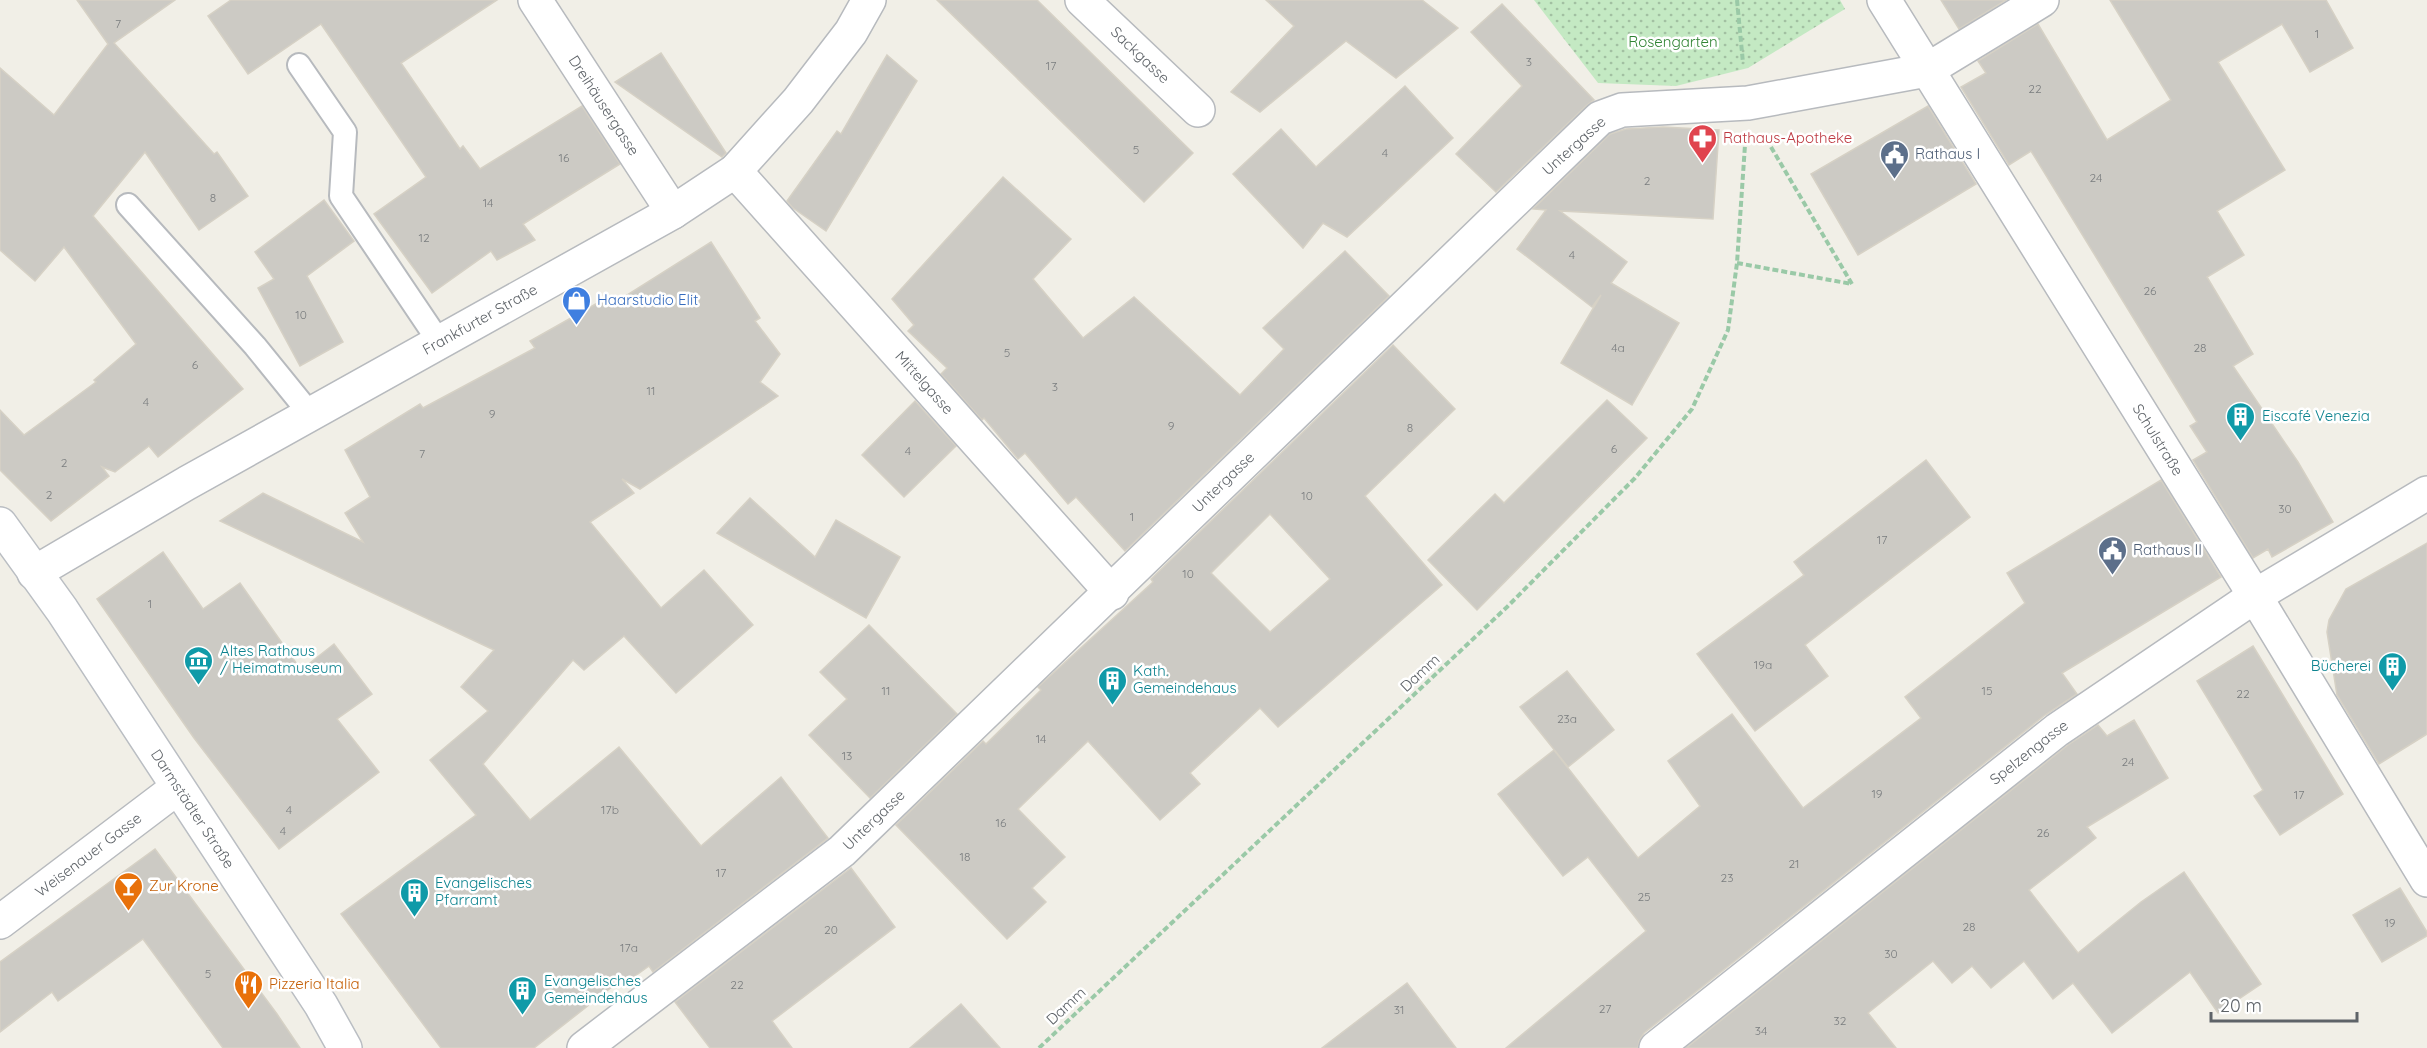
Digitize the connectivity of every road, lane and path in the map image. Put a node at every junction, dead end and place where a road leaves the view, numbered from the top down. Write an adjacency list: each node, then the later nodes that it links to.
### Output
1 (535, 0): 12 (street, Dreihäusergasse)
2 (869, 0): 10 (street, Frankfurter Straße)
3 (1082, 0): 9 (street, Sackgasse)
4 (1884, 0): 7 (street, Schulstraße)
5 (2042, 0): 7 (street)
6 (299, 65): 13 (lane)
7 (1927, 70): 8 (street, Untergasse); 19 (street, Schulstraße)
8 (1748, 103): 18 (street, Untergasse); 25 (path, Damm)
9 (1198, 110)
10 (735, 171): 12 (street, Frankfurter Straße); 18 (street, Mittelgasse)
11 (128, 205): 14 (lane)
12 (673, 212): 13 (street, Frankfurter Straße)
13 (440, 343): 14 (street, Frankfurter Straße)
14 (311, 415): 17 (street, Frankfurter Straße)
15 (2427, 493): 19 (street, Spelzengasse)
16 (0, 524): 17 (street, Darmstädter Straße)
17 (34, 573): 20 (street, Darmstädter Straße)
18 (1112, 593): 24 (street, Untergasse)
19 (2255, 596): 21 (street, Schulstraße); 26 (street, Spelzengasse)
20 (177, 788): 22 (street, Weisenauer Gasse); 23 (street, Darmstädter Straße)
21 (2427, 880)
22 (0, 922)
23 (345, 1048)
24 (584, 1048)
25 (1039, 1048)
26 (1656, 1048)

